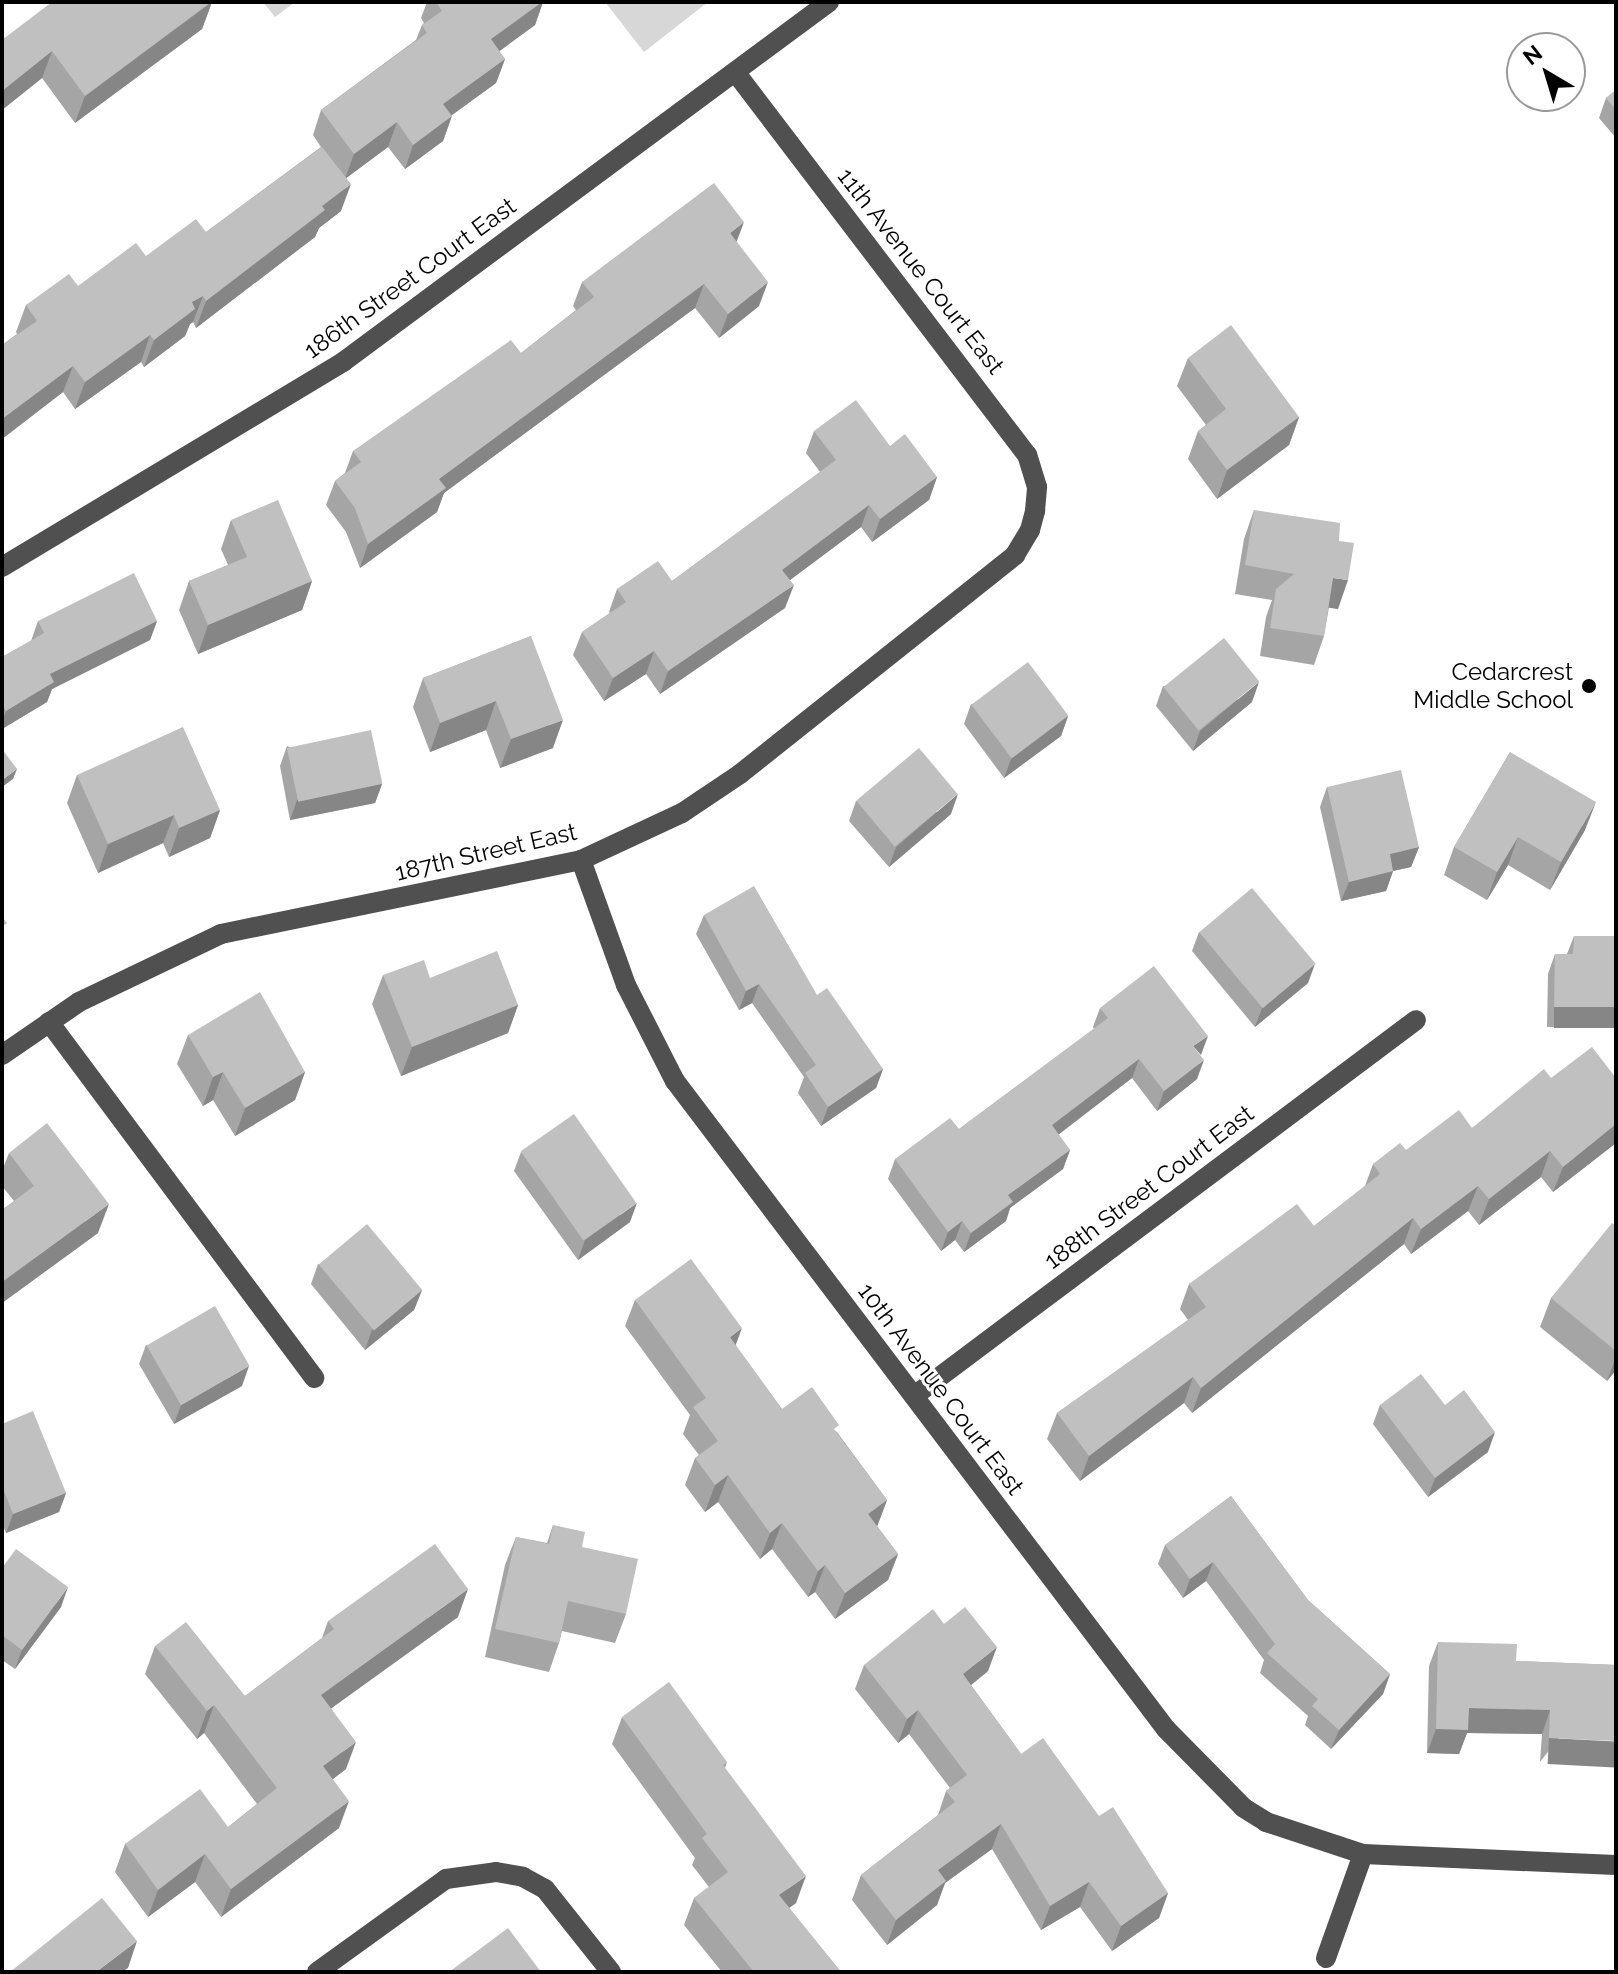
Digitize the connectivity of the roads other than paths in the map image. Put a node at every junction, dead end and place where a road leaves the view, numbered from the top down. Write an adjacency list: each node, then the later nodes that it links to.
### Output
1 (829, 2): 2 (street, 186th Street Court East)
2 (737, 74): 3 (street, 11th Avenue Court East); 4 (street, 186th Street Court East)
3 (1035, 511): 5 (street, 187th Street East)
4 (2, 567)
5 (581, 860): 7 (street, 187th Street East); 10 (street, 10th Avenue Court East)
6 (1416, 1020): 10 (street, 188th Street Court East)
7 (49, 1022): 8 (street, 187th Street East); 9 (street)
8 (2, 1055)
9 (314, 1378)
10 (914, 1396): 11 (street, 10th Avenue Court East)
11 (1363, 1854): 12 (street, 10th Avenue Court East); 13 (street)
12 (1616, 1865)
13 (1326, 1958)
14 (317, 1972): 15 (street)
15 (611, 1972)

